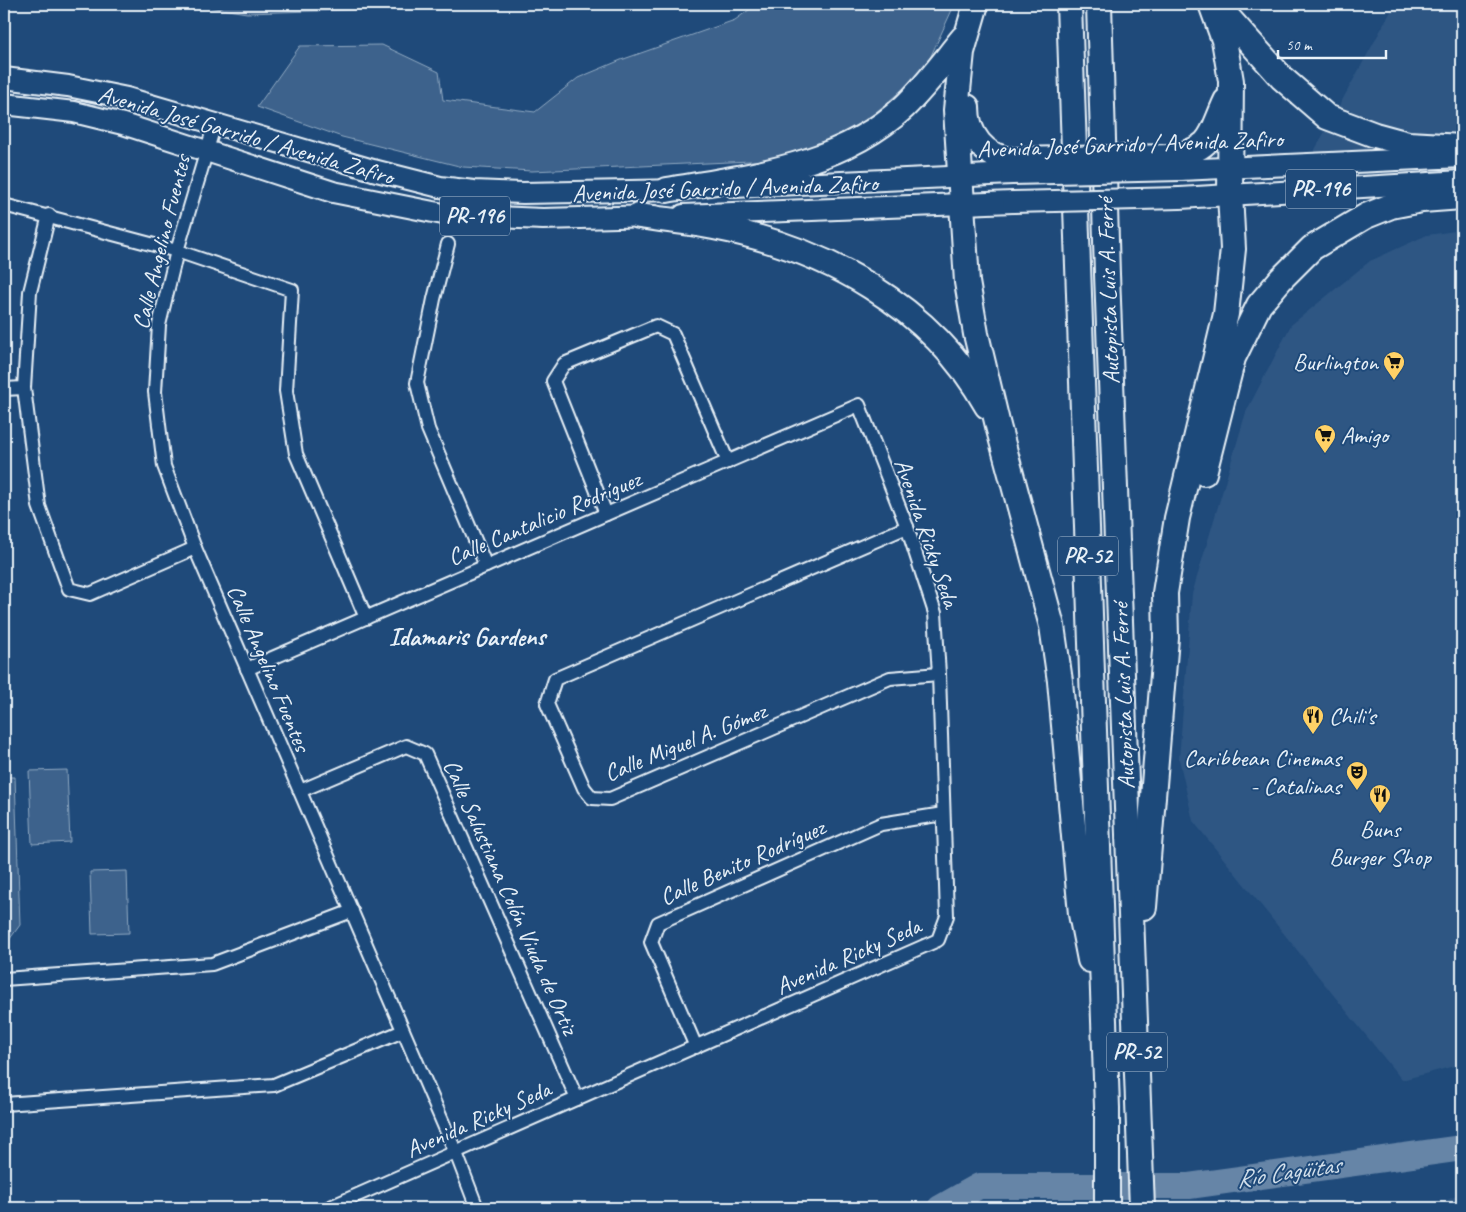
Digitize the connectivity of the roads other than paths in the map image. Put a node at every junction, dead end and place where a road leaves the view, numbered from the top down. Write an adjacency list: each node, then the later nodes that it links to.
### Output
1 (976, 4): 6 (highway)
2 (1069, 4): 46 (highway, Autopista Luis A. Ferré / PR-52)
3 (1099, 4): 45 (highway, Autopista Luis A. Ferré / PR-52)
4 (1211, 4): 8 (highway)
5 (1216, 4): 11 (highway)
6 (967, 32): 15 (highway); 17 (highway); 19 (highway)
7 (4, 78): 10 (main road, Avenida José Garrido / Avenida Zafiro / PR-196)
8 (1231, 90): 14 (highway); 16 (highway)
9 (4, 104): 12 (main road, Avenida José Garrido / Avenida Zafiro / PR-196)
10 (215, 123): 12 (street, Calle Angelino Fuentes); 19 (main road, Avenida José Garrido / Avenida Zafiro / PR-196)
11 (1462, 147)
12 (206, 151): 25 (main road, Avenida José Garrido / Avenida Zafiro / PR-196); 27 (street, Calle Angelino Fuentes)
13 (1462, 157): 16 (main road, Avenida José Garrido / Avenida Zafiro / PR-196)
14 (1177, 163): 15 (highway, bridge); 16 (main road, Avenida José Garrido / Avenida Zafiro / PR-196)
15 (1012, 167): 17 (main road, Avenida José Garrido / Avenida Zafiro / PR-196)
16 (1231, 167): 20 (highway)
17 (959, 175): 19 (main road, Avenida José Garrido / Avenida Zafiro / PR-196); 23 (highway)
18 (1462, 181): 20 (main road, Avenida José Garrido / Avenida Zafiro / PR-196)
19 (667, 190)
20 (1230, 194): 23 (main road, Avenida José Garrido / Avenida Zafiro / PR-196, bridge); 38 (highway)
21 (1462, 197): 38 (highway)
22 (4, 204): 24 (street)
23 (960, 206): 25 (main road, Avenida José Garrido / Avenida Zafiro / PR-196); 31 (highway)
24 (49, 215): 27 (street); 28 (street)
25 (639, 216): 31 (highway)
26 (448, 244): 36 (street)
27 (177, 251): 35 (street, Calle Angelino Fuentes); 37 (street)
28 (24, 388): 29 (street); 35 (street)
29 (4, 389)
30 (859, 405): 32 (street, Calle Cantalicio Rodríguez); 34 (street, Avenida Ricky Seda)
31 (998, 426): 46 (highway)
32 (728, 462): 33 (street, Calle Cantalicio Rodríguez); 33 (street)
33 (606, 514): 36 (street, Calle Cantalicio Rodríguez)
34 (907, 527): 40 (street, Avenida Ricky Seda); 40 (street, Calle Miguel A. Gómez)
35 (195, 548): 39 (street, Calle Angelino Fuentes)
36 (486, 566): 37 (street, Calle Cantalicio Rodríguez)
37 (366, 618): 39 (street, Calle Cantalicio Rodríguez)
38 (1166, 638): 45 (highway)
39 (246, 668): 41 (street, Calle Angelino Fuentes)
40 (939, 674): 42 (street, Avenida Ricky Seda)
41 (300, 791): 43 (street, Calle Angelino Fuentes); 49 (street, Calle Salustiana Colón Viuda de Ortiz)
42 (944, 814): 48 (street, Avenida Ricky Seda); 48 (street, Calle Benito Rodríguez)
43 (352, 911): 44 (street); 47 (street, Calle Angelino Fuentes)
44 (4, 979)
45 (1135, 993): 55 (highway, Autopista Luis A. Ferré / PR-52)
46 (1104, 1025): 54 (highway, Autopista Luis A. Ferré / PR-52)
47 (403, 1031): 50 (street); 51 (street, Calle Angelino Fuentes)
48 (696, 1046): 49 (street, Avenida Ricky Seda)
49 (577, 1099): 51 (street, Avenida Ricky Seda)
50 (4, 1104)
51 (456, 1153): 52 (street, Avenida Ricky Seda); 53 (street, Calle Angelino Fuentes)
52 (328, 1208)
53 (478, 1208)
54 (1107, 1208)
55 (1142, 1208)

